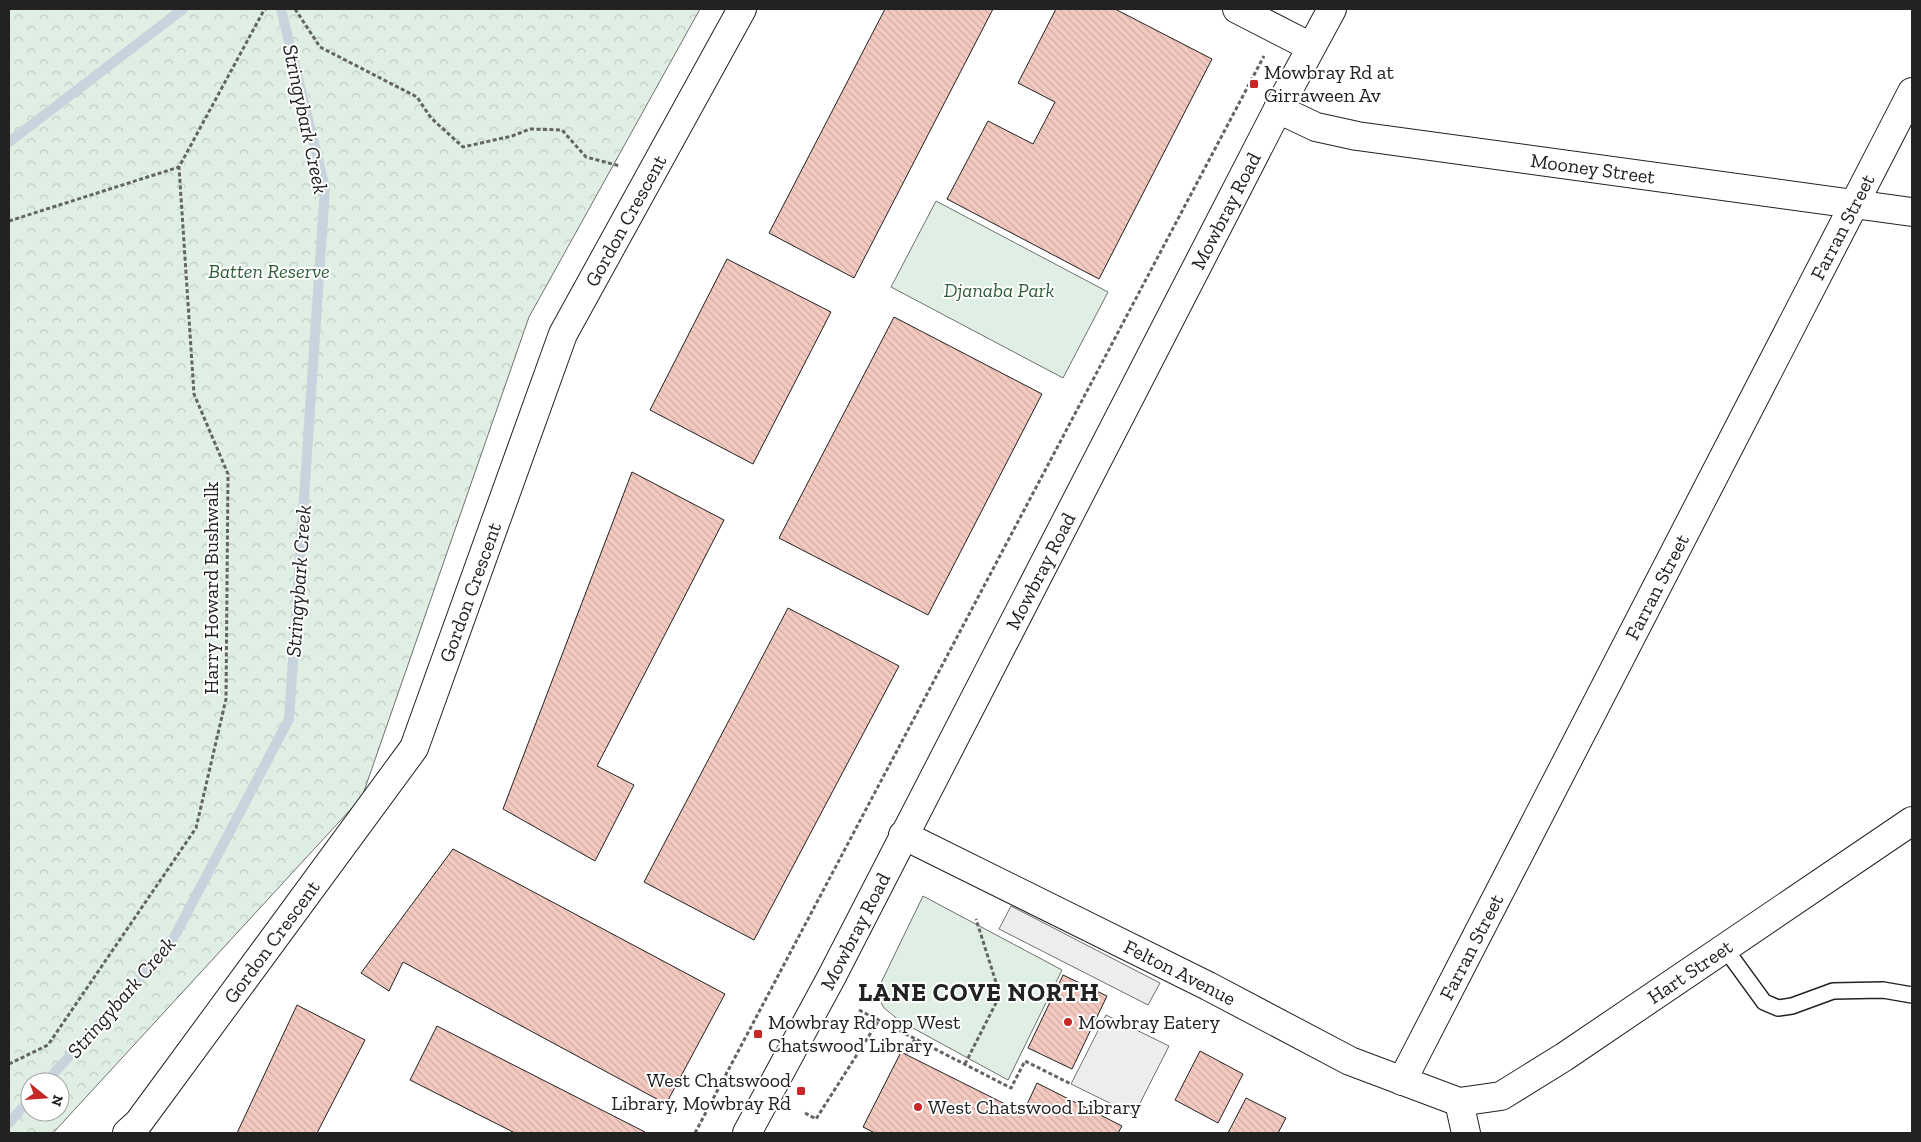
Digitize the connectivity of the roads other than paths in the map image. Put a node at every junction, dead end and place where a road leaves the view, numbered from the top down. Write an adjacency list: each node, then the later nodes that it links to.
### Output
1 (742, 9): 15 (street, Gordon Crescent)
2 (1237, 9): 4 (street)
3 (1332, 9): 4 (street, Mowbray Road)
4 (1311, 47): 6 (street, Mowbray Road)
5 (1912, 92): 7 (street, Farran Street)
6 (1278, 109): 7 (street, Mooney Street); 10 (street, Mowbray Road)
7 (1853, 205): 8 (street, Mooney Street); 13 (street, Farran Street)
8 (1912, 212)
9 (1912, 820): 11 (street, Hart Street)
10 (903, 835): 13 (street, Felton Avenue); 16 (street, Mowbray Road)
11 (1724, 947): 12 (lane); 14 (street, Hart Street)
12 (1912, 995)
13 (1402, 1081): 14 (street, Felton Avenue)
14 (1459, 1102): 17 (street)
15 (126, 1133)
16 (747, 1133)
17 (1466, 1133)

